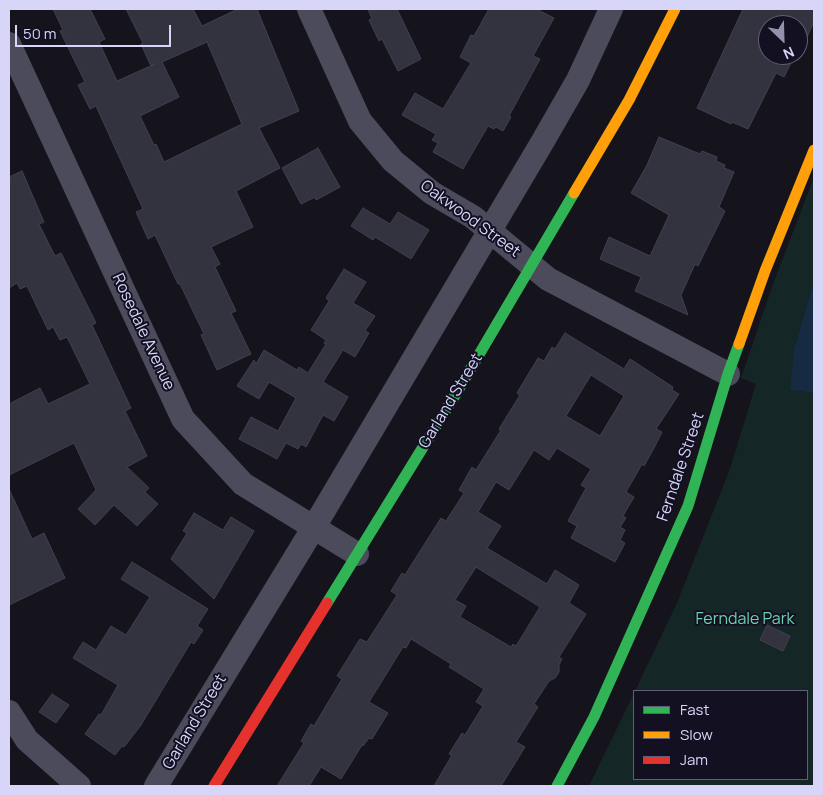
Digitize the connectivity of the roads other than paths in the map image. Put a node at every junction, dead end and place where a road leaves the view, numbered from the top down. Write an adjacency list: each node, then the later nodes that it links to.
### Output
1 (309, 9): 6 (street, Oakwood Street)
2 (611, 9): 6 (street, Garland Street)
3 (674, 9): 7 (street, Garland Street)
4 (9, 44): 9 (street, Rosedale Avenue)
5 (814, 150): 8 (street, Ferndale Street)
6 (491, 231): 7 (street, Oakwood Street); 9 (street, Garland Street)
7 (531, 264): 8 (street, Oakwood Street); 10 (street, Garland Street)
8 (728, 374): 15 (street, Ferndale Street)
9 (314, 527): 10 (street, Rosedale Avenue); 13 (street, Garland Street)
10 (357, 554): 14 (street, Garland Street)
11 (9, 712): 12 (street)
12 (79, 786)
13 (156, 786)
14 (214, 786)
15 (556, 786)

